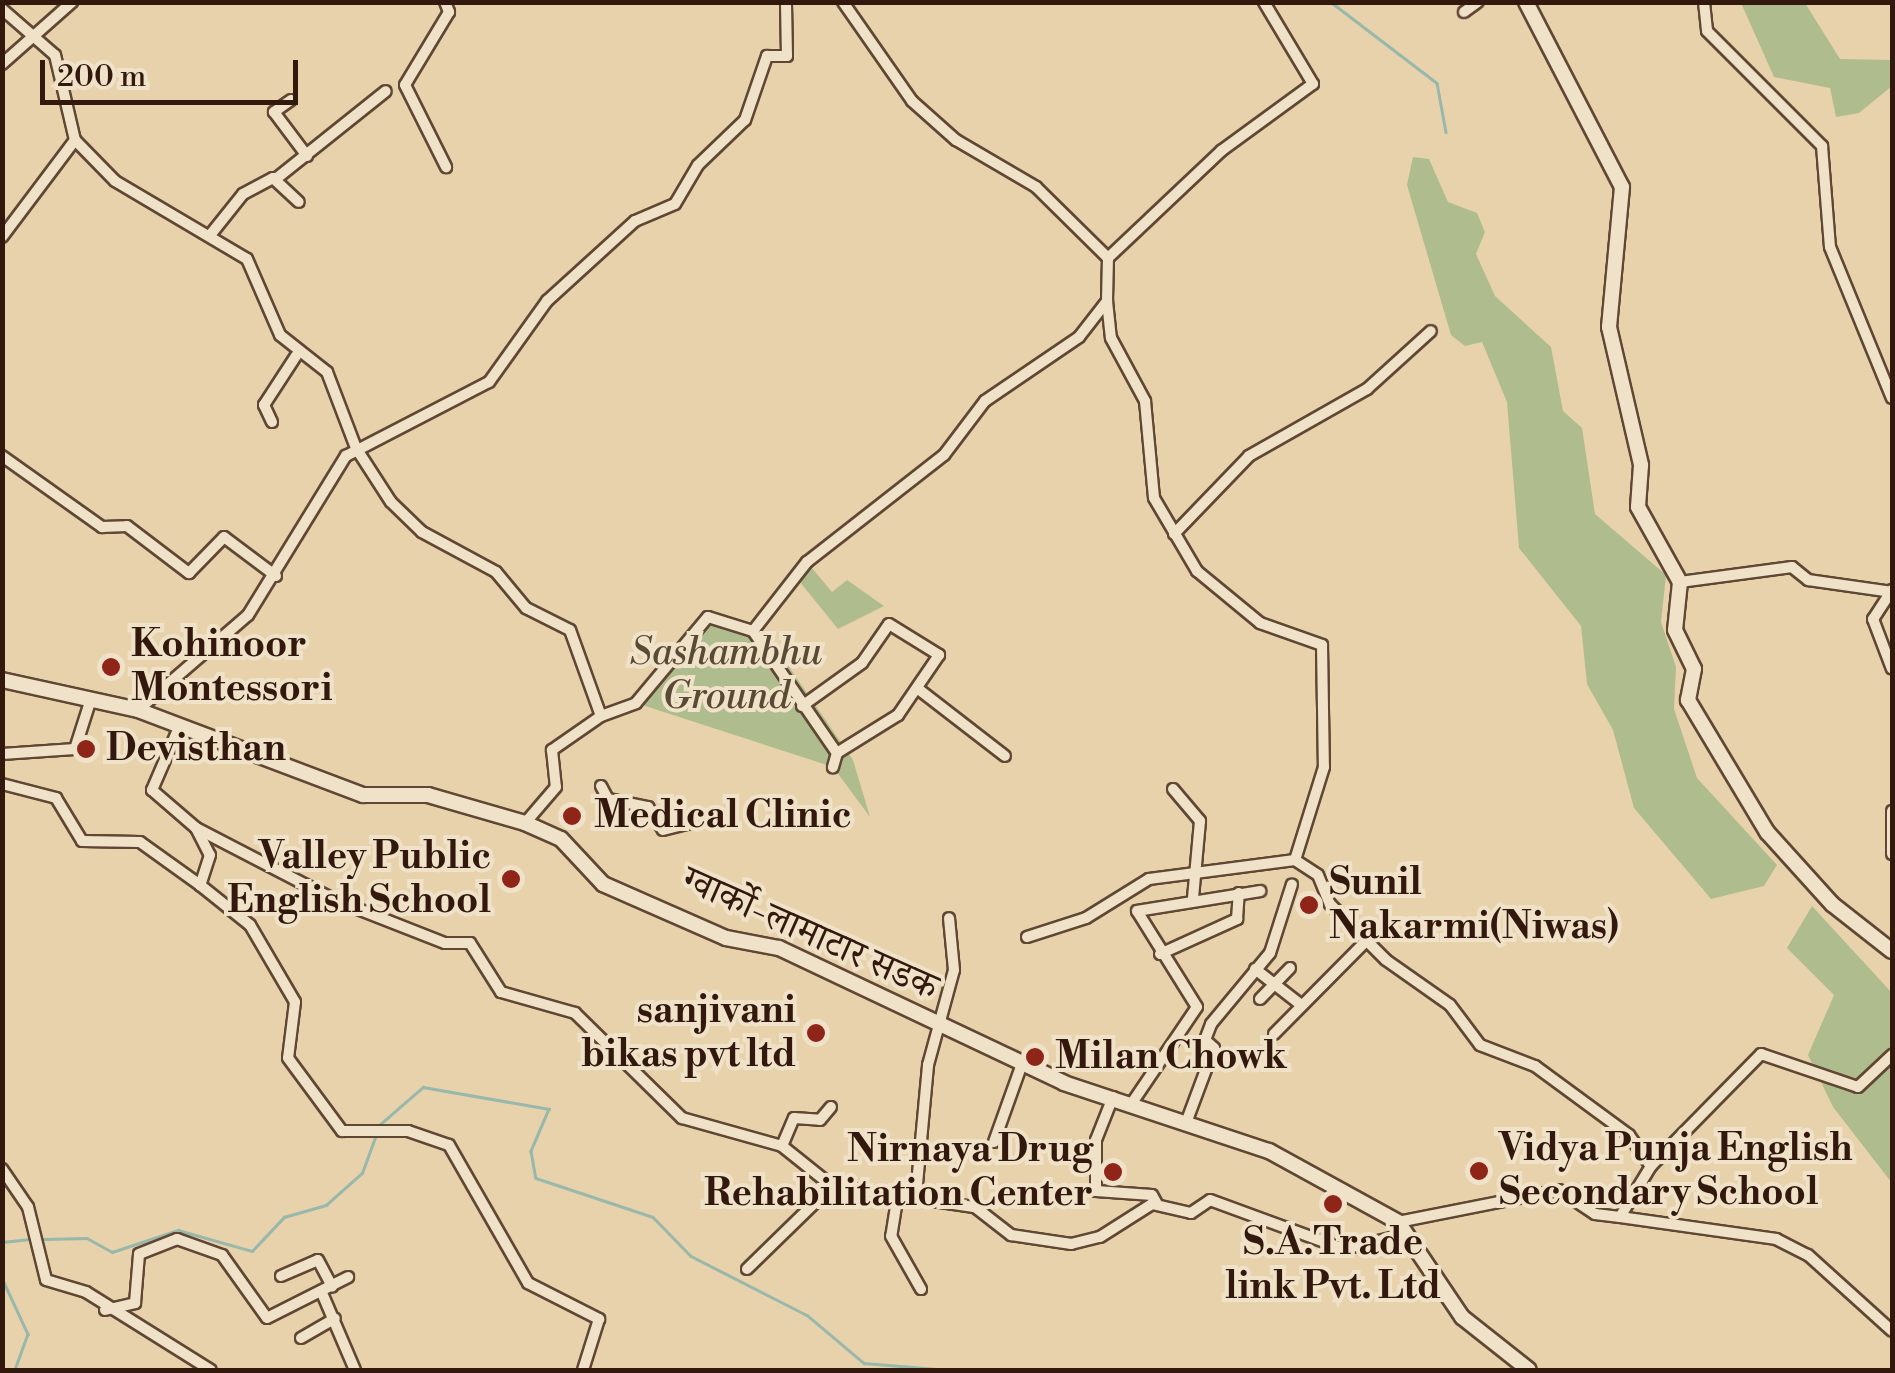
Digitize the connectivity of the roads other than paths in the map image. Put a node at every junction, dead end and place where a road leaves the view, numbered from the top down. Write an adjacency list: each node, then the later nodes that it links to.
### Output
1 (72, 2): 11 (street)
2 (445, 2): 17 (street)
3 (786, 2): 28 (street)
4 (843, 2): 22 (street)
5 (1264, 2): 22 (street)
6 (1478, 2): 10 (street)
7 (1526, 2): 32 (main road)
8 (1704, 2): 26 (street)
9 (2, 10): 11 (street)
10 (1464, 12)
11 (31, 37): 12 (street); 15 (street)
12 (2, 64)
13 (386, 90): 16 (street)
14 (291, 100): 16 (street)
15 (75, 140): 20 (street); 21 (street)
16 (307, 156): 18 (street)
17 (446, 167)
18 (277, 178): 19 (street); 20 (street)
19 (299, 202)
20 (212, 234): 25 (street)
21 (2, 237)
22 (1108, 258): 23 (street)
23 (1107, 301): 30 (street); 34 (street)
24 (1431, 331): 30 (street)
25 (296, 356): 27 (street); 28 (street)
26 (1892, 398)
27 (272, 422)
28 (356, 448): 31 (street); 41 (street)
29 (2, 456): 31 (street)
30 (1174, 534): 55 (street)
31 (276, 576): 40 (street)
32 (1680, 582): 33 (street); 65 (main road)
33 (1892, 591): 35 (street)
34 (752, 631): 39 (street); 41 (street)
35 (1892, 669)
36 (2, 680): 38 (main road, ग्वार्को-लामाटार सडक)
37 (917, 688): 39 (street); 43 (street); 45 (street)
38 (90, 699): 40 (main road, ग्वार्को-लामाटार सडक); 44 (street)
39 (802, 706): 43 (street)
40 (138, 710): 42 (main road, ग्वार्को-लामाटार सडक)
41 (601, 716): 52 (street)
42 (180, 725): 52 (main road, ग्वार्को-लामाटार सडक); 53 (street)
43 (837, 753): 46 (street)
44 (2, 754)
45 (1005, 756)
46 (833, 767)
47 (2, 784): 57 (street)
48 (601, 786): 51 (street)
49 (1172, 789): 56 (street)
50 (1892, 811): 54 (street)
51 (694, 822)
52 (524, 824): 72 (main road, ग्वार्को-लामाटार सडक)
53 (196, 828): 57 (street); 81 (street)
54 (1892, 854)
55 (1295, 860): 56 (street); 64 (street)
56 (1191, 876): 61 (street); 63 (street)
57 (200, 884): 102 (street)
58 (1292, 884): 67 (street)
59 (1260, 891): 60 (street)
60 (1239, 893): 61 (street); 66 (street)
61 (1193, 898): 66 (street)
62 (949, 918): 72 (street)
63 (1027, 937)
64 (1367, 940): 71 (street); 82 (street)
65 (1892, 951)
66 (1160, 954): 77 (street)
67 (1255, 968): 69 (street); 79 (street)
68 (1290, 968): 69 (street)
69 (1275, 982): 70 (street); 71 (street)
70 (1260, 999)
71 (1300, 1004): 73 (street)
72 (941, 1029): 75 (main road, ग्वार्को-लामाटार सडक); 85 (street)
73 (1274, 1034)
74 (1892, 1055): 82 (street)
75 (1022, 1064): 76 (main road, ग्वार्को-लामाटार सडक); 80 (street)
76 (1114, 1096): 77 (main road, ग्वार्को-लामाटार सडक); 87 (street)
77 (1134, 1100): 79 (main road, ग्वार्को-लामाटार सडक)
78 (830, 1107): 81 (street)
79 (1186, 1123): 89 (main road, ग्वार्को-लामाटार सडक)
80 (994, 1142)
81 (782, 1146): 84 (street)
82 (1651, 1166): 88 (street)
83 (2, 1169): 96 (street)
84 (832, 1186): 86 (street); 91 (street)
85 (916, 1194): 86 (street); 87 (street)
86 (897, 1200): 94 (street)
87 (1156, 1204): 90 (street)
88 (1620, 1217): 89 (street); 98 (street)
89 (1398, 1222): 90 (main road, ग्वार्को-लामाटार सडक)
90 (1408, 1234): 103 (main road, ग्वार्को-लामाटार सडक)
91 (747, 1268)
92 (281, 1276): 95 (street)
93 (348, 1277): 95 (street)
94 (921, 1289)
95 (327, 1290): 96 (street); 97 (street)
96 (105, 1310): 100 (street)
97 (335, 1318): 99 (street); 101 (street)
98 (1892, 1331)
99 (300, 1338)
100 (211, 1370)
101 (355, 1370)
102 (584, 1370)
103 (1529, 1370)

